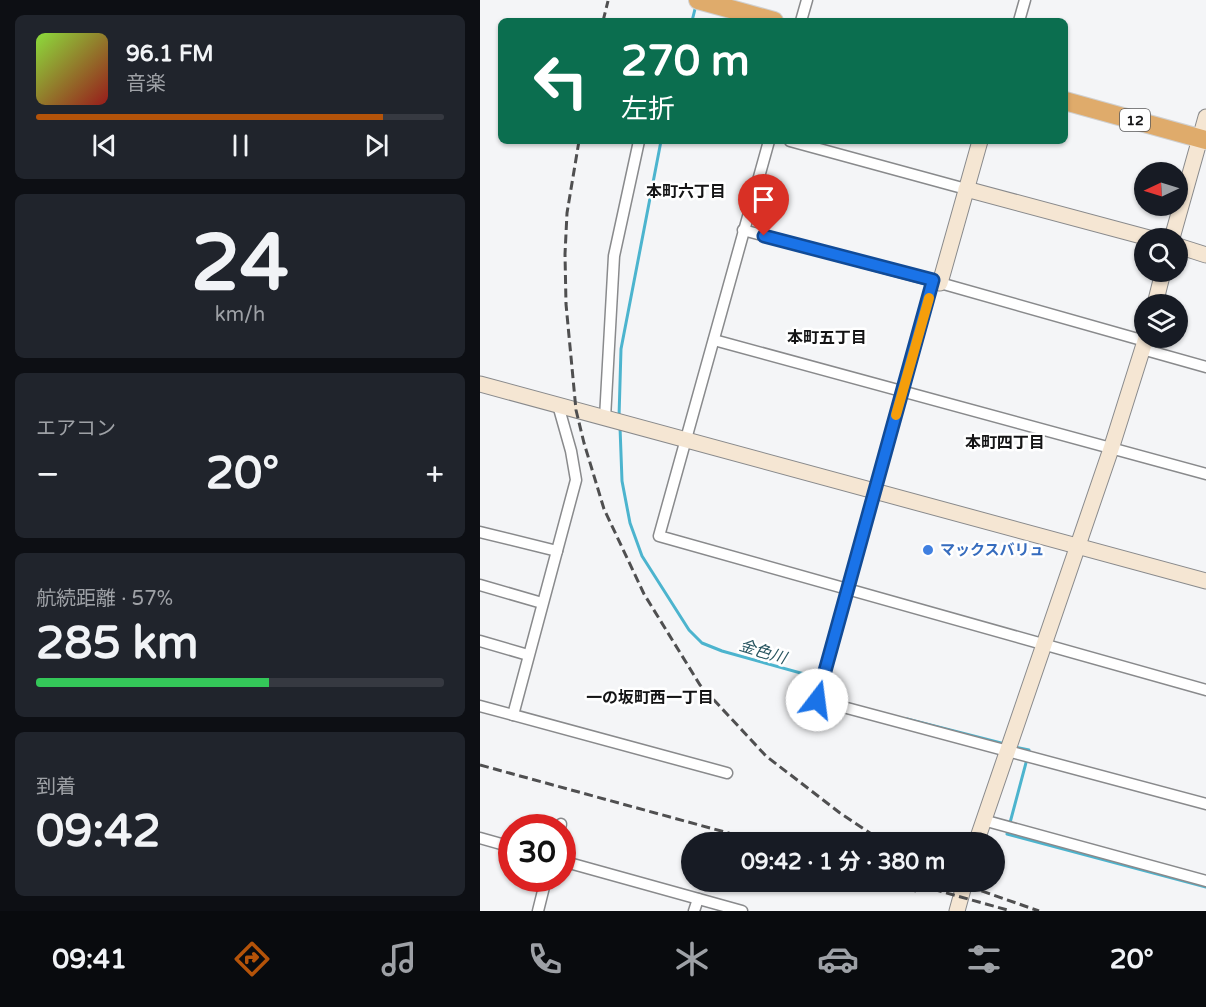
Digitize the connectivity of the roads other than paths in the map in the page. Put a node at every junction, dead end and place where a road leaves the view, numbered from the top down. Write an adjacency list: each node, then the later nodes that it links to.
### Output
1 (698, 0): 4 (highway)
2 (807, 0): 5 (street)
3 (1025, 0): 6 (street)
4 (763, 18)
5 (802, 18)
6 (1020, 18)
7 (1068, 102): 9 (highway, 12)
8 (1206, 117): 9 (street)
9 (1203, 139): 15 (street)
10 (638, 144): 29 (street)
11 (768, 144): 16 (street)
12 (801, 144): 14 (street)
13 (979, 144): 14 (street)
14 (966, 189): 17 (street); 20 (street)
15 (1175, 228)
16 (743, 230): 20 (street); 21 (street)
17 (1134, 234)
18 (1188, 249): 19 (street)
19 (1206, 255)
20 (937, 282): 22 (street); 27 (street)
21 (714, 340): 27 (street); 30 (street)
22 (1134, 340)
23 (1142, 348): 31 (street)
24 (1157, 348): 25 (street)
25 (1206, 367)
26 (480, 384): 28 (street)
27 (902, 390): 31 (street); 33 (street)
28 (558, 405): 29 (street); 36 (street)
29 (605, 418): 30 (street)
30 (687, 440): 33 (street); 39 (street)
31 (1111, 449): 32 (street); 35 (street)
32 (1206, 474)
33 (876, 492): 35 (street); 39 (street)
34 (480, 532): 36 (street)
35 (1078, 546): 37 (street); 42 (street)
36 (557, 551): 40 (street)
37 (1206, 581)
38 (480, 585): 40 (street)
39 (848, 588): 42 (street); 47 (street)
40 (542, 603): 43 (street)
41 (480, 641): 43 (street)
42 (1045, 645): 44 (street); 47 (street)
43 (528, 655): 46 (street)
44 (1206, 690)
45 (480, 706): 46 (street)
46 (513, 715): 48 (street)
47 (1008, 750): 49 (street); 50 (street)
48 (727, 772)
49 (1206, 804)
50 (983, 820): 51 (street); 55 (street)
51 (979, 832)
52 (480, 838): 53 (street)
53 (498, 843)
54 (576, 865): 58 (street)
55 (1206, 881)
56 (543, 892): 59 (street)
57 (962, 892): 62 (street)
58 (698, 898): 60 (street); 61 (street)
59 (538, 911)
60 (694, 911)
61 (742, 911)
62 (957, 911)

